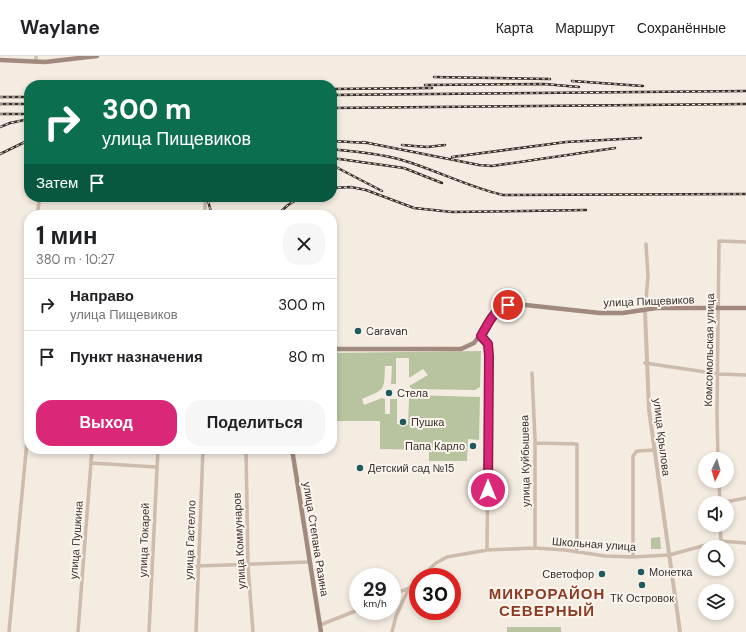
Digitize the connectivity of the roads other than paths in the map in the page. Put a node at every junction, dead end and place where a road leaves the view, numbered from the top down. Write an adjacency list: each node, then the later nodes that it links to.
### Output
1 (36, 56): 4 (street)
2 (97, 56): 4 (main road)
3 (0, 60): 4 (main road)
4 (36, 62)
5 (39, 203): 6 (street)
6 (38, 210)
7 (746, 242): 10 (street, Комсомольская улица)
8 (646, 244): 11 (street, улица Крылова)
9 (746, 308): 10 (main road, улица Пищевиков)
10 (718, 309): 11 (main road, улица Пищевиков); 16 (street, Комсомольская улица)
11 (645, 311): 12 (main road, улица Пищевиков); 14 (street, улица Крылова)
12 (481, 336): 13 (main road, улица Пищевиков); 35 (street)
13 (337, 349)
14 (645, 363): 16 (street); 19 (street, улица Крылова)
15 (532, 372): 18 (street, улица Куйбышева)
16 (719, 374): 17 (street); 20 (street, Комсомольская улица)
17 (746, 375)
18 (535, 443): 33 (street, улица Куйбышева); 36 (street)
19 (654, 450): 37 (street, улица Крылова); 38 (street)
20 (718, 452)
21 (26, 454): 47 (street)
22 (92, 454): 27 (street, улица Пушкина)
23 (157, 454): 28 (street, улица Токарей)
24 (203, 454): 40 (street, улица Гастелло)
25 (246, 454): 41 (street, улица Коммунаров)
26 (293, 454): 39 (main road, улица Степана Разина)
27 (91, 463): 28 (street); 48 (street, улица Пушкина)
28 (156, 467): 49 (street, улица Токарей)
29 (746, 498): 30 (street)
30 (734, 500)
31 (734, 543): 32 (street, Школьная улица)
32 (746, 543)
33 (536, 548): 35 (street, Школьная улица); 36 (street, Школьная улица)
34 (698, 548): 37 (street, Школьная улица)
35 (487, 550): 42 (street, Школьная улица)
36 (577, 551): 38 (street, Школьная улица)
37 (669, 555): 38 (street, Школьная улица); 54 (street, улица Крылова)
38 (633, 557)
39 (310, 562): 41 (street); 46 (main road, улица Степана Разина)
40 (197, 566): 41 (street); 50 (street, улица Гастелло)
41 (248, 566): 51 (street, улица Коммунаров)
42 (431, 568)
43 (409, 588): 44 (street); 53 (street)
44 (401, 591)
45 (349, 614): 46 (street)
46 (320, 626): 52 (main road, улица Степана Разина)
47 (9, 632)
48 (78, 632)
49 (148, 632)
50 (196, 632)
51 (253, 632)
52 (322, 632)
53 (392, 632)
54 (680, 632)

